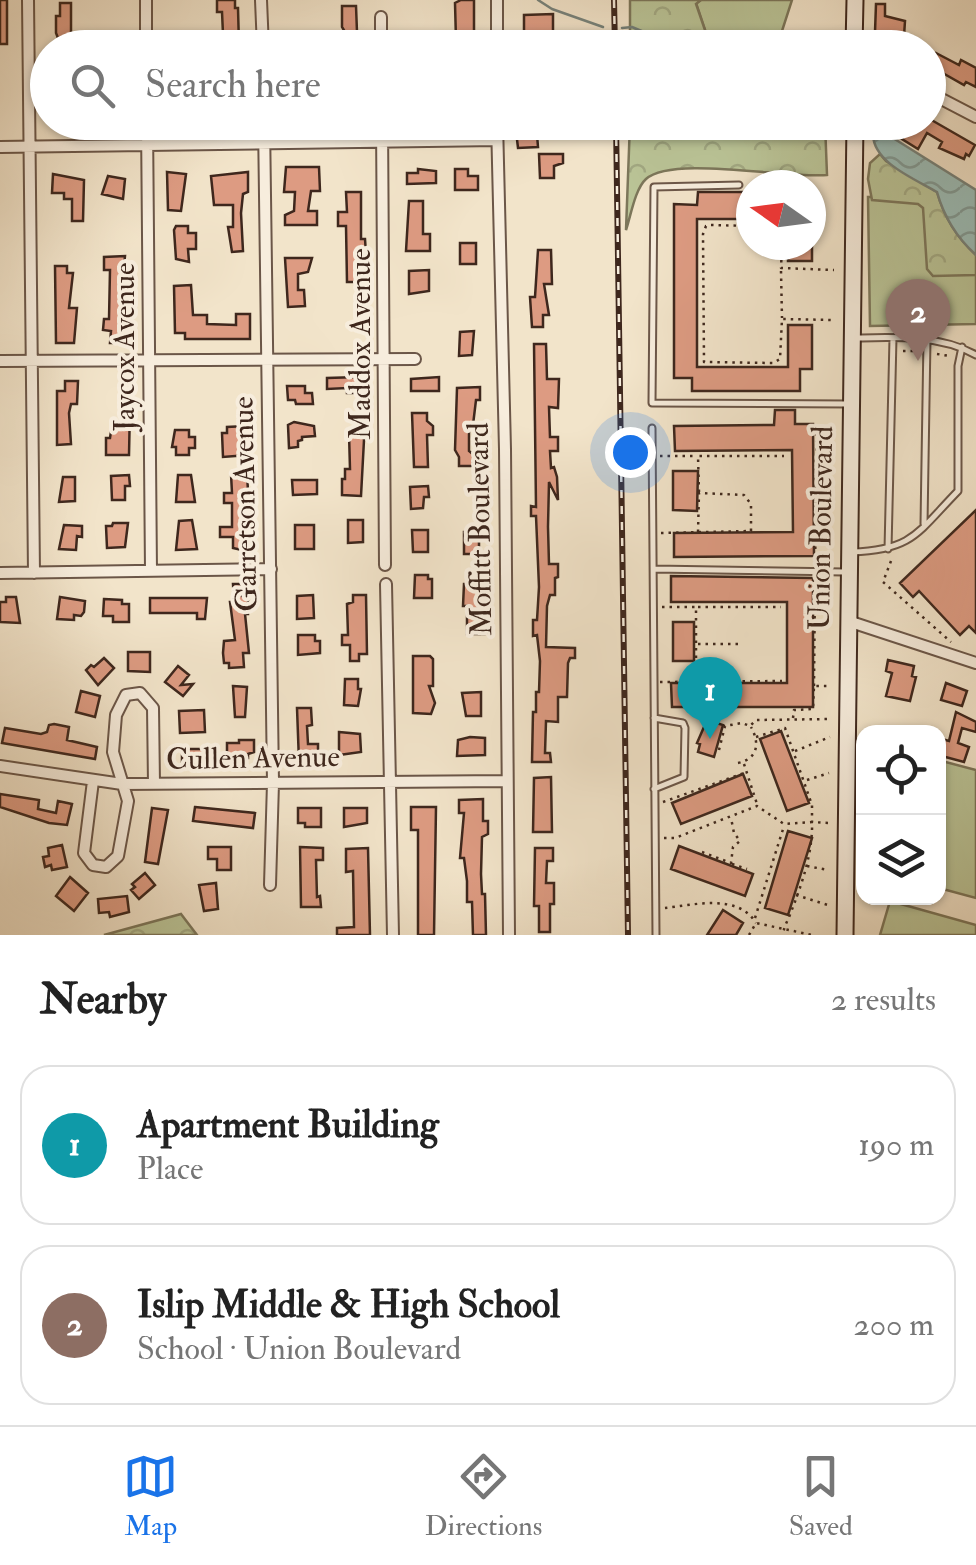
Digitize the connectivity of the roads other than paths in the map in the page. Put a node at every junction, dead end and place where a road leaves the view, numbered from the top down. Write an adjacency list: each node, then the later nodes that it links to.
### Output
1 (28, 0): 23 (street)
2 (146, 0): 7 (street)
3 (262, 0): 8 (street)
4 (496, 0): 10 (street)
5 (855, 0): 11 (main road)
6 (381, 17): 9 (street)
7 (146, 30)
8 (262, 30)
9 (381, 30)
10 (497, 30)
11 (854, 30)
12 (946, 101): 13 (street)
13 (976, 117)
14 (148, 140): 20 (street, Jaycox Avenue)
15 (265, 140): 21 (street, Garretson Avenue)
16 (383, 140): 19 (street, Maddox Avenue)
17 (497, 140): 19 (street); 54 (street, Moffitt Boulevard)
18 (855, 140): 25 (main road, Union Boulevard)
19 (383, 143): 21 (street); 31 (street, Maddox Avenue)
20 (148, 146): 21 (street); 23 (street); 33 (street, Jaycox Avenue)
21 (265, 146): 30 (street, Garretson Avenue)
22 (0, 147): 23 (street)
23 (29, 147): 35 (street)
24 (736, 186): 36 (lane)
25 (851, 338): 26 (lane); 36 (main road, Union Boulevard)
26 (893, 338): 27 (lane); 39 (lane)
27 (927, 339): 28 (lane); 38 (lane)
28 (962, 347): 29 (lane); 38 (lane)
29 (976, 355)
30 (269, 358): 31 (street); 33 (street); 42 (street, Garretson Avenue)
31 (386, 358): 32 (street); 41 (street, Maddox Avenue)
32 (415, 359)
33 (149, 360): 35 (street); 44 (street, Jaycox Avenue)
34 (0, 361): 35 (street)
35 (32, 361): 47 (street)
36 (850, 404): 40 (main road, Union Boulevard)
37 (652, 428): 43 (lane)
38 (924, 527): 39 (lane)
39 (888, 550): 40 (lane)
40 (848, 552): 45 (main road, Union Boulevard)
41 (385, 565)
42 (270, 569): 44 (street); 56 (street, Garretson Avenue)
43 (654, 570): 45 (lane); 51 (lane)
44 (151, 571): 47 (street)
45 (848, 572): 49 (main road, Union Boulevard)
46 (0, 573): 47 (street)
47 (34, 573)
48 (386, 584): 55 (street)
49 (848, 622): 50 (street); 64 (main road, Union Boulevard)
50 (976, 663)
51 (654, 718): 59 (lane); 59 (lane)
52 (0, 766): 53 (street, Cullen Avenue)
53 (93, 781): 57 (street, Cullen Avenue); 57 (street)
54 (507, 781): 55 (street, Cullen Avenue); 62 (street, Moffitt Boulevard)
55 (392, 782): 56 (street, Cullen Avenue); 61 (street)
56 (273, 783): 58 (street, Cullen Avenue); 60 (street, Garretson Avenue)
57 (122, 784): 58 (street, Cullen Avenue); 58 (street)
58 (154, 784)
59 (654, 788): 63 (lane)
60 (270, 885)
61 (392, 935)
62 (509, 935)
63 (656, 935)
64 (844, 935)

